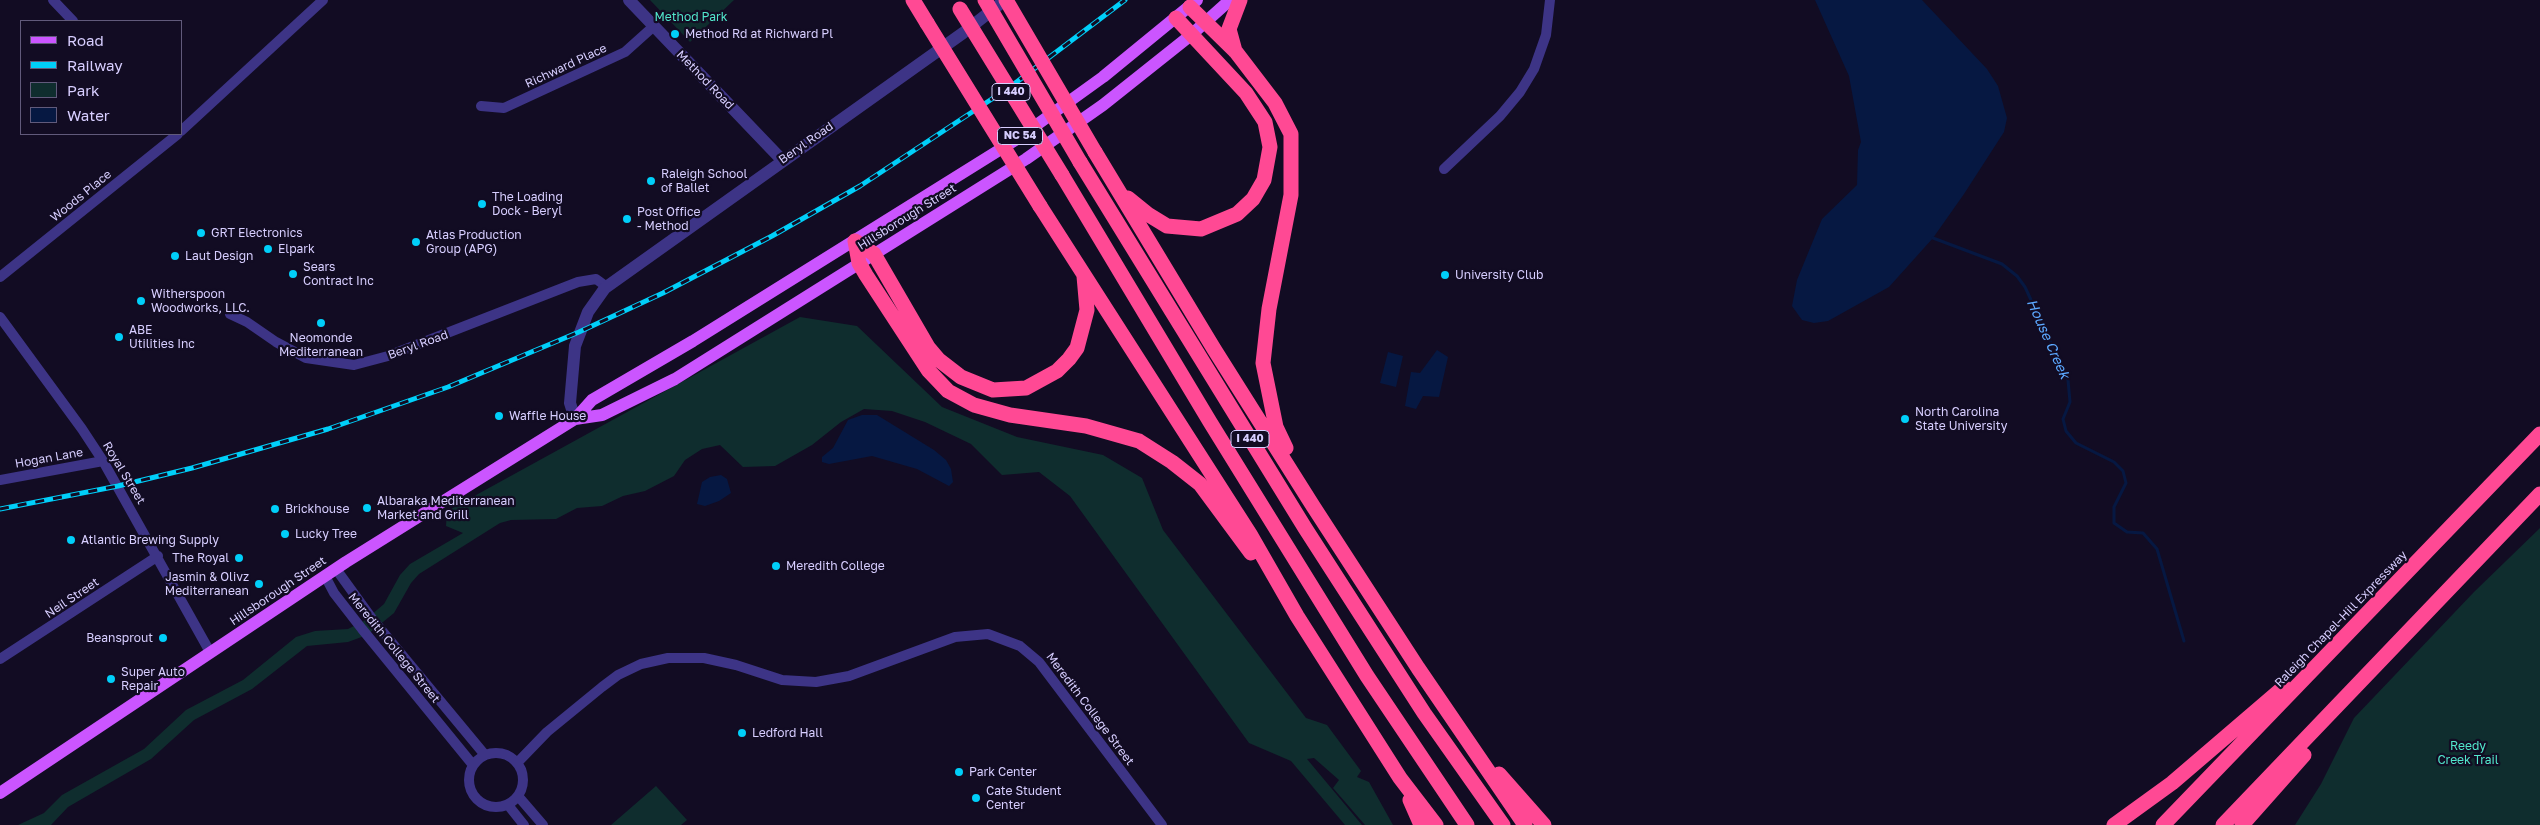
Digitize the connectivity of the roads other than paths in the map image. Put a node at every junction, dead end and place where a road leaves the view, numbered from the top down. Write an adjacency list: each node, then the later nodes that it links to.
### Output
1 (53, 0): 13 (street)
2 (323, 0): 19 (street)
3 (629, 0): 15 (street, Method Road)
4 (913, 0): 27 (highway, bridge)
5 (985, 0): 61 (highway, I 440, bridge)
6 (1006, 0): 21 (street, Beryl Road); 23 (highway, bridge)
7 (1230, 0): 14 (main road, Hillsborough Street / NC 54)
8 (1240, 0): 17 (highway)
9 (1550, 0): 22 (street)
10 (1193, 3): 12 (main road, Hillsborough Street / NC 54); 14 (highway)
11 (957, 5): 60 (highway, I 440, bridge)
12 (1176, 18): 16 (highway); 24 (main road, Hillsborough Street / NC 54)
13 (72, 20)
14 (1204, 23): 16 (main road, Hillsborough Street / NC 54); 17 (highway)
15 (654, 26): 18 (street, Richward Place); 21 (street, Method Road)
16 (1191, 35): 23 (highway); 25 (main road, Hillsborough Street / NC 54)
17 (1236, 52): 37 (highway)
18 (481, 106)
19 (182, 130)
20 (177, 135): 28 (street, Woods Place)
21 (782, 160): 29 (street, Beryl Road)
22 (1444, 169)
23 (1117, 189): 37 (highway)
24 (855, 241): 25 (highway); 26 (highway); 32 (main road, Hillsborough Street)
25 (874, 254): 26 (main road, Hillsborough Street); 27 (highway)
26 (859, 263): 32 (main road, Hillsborough Street); 40 (highway)
27 (1084, 272): 40 (highway)
28 (0, 277)
29 (607, 287): 30 (street, Beryl Road); 32 (street, Beryl Road)
30 (230, 314)
31 (0, 317): 34 (street, Royal Street)
32 (575, 419): 39 (main road, Hillsborough Street)
33 (2540, 434): 41 (highway, Raleigh Chapel–Hill Expressway)
34 (103, 461): 35 (street, Hogan Lane); 38 (street, Royal Street)
35 (0, 480)
36 (2540, 495): 42 (highway)
37 (1313, 506): 47 (highway)
38 (158, 556): 43 (street, Royal Street); 44 (street, Neil Street)
39 (330, 573): 43 (main road, Hillsborough Street); 45 (street, Meredith College Street); 46 (street, Meredith College Street)
40 (1297, 616): 51 (highway)
41 (2343, 638): 64 (highway); 65 (highway, Raleigh Chapel–Hill Expressway)
42 (2399, 643): 66 (highway); 67 (highway)
43 (210, 652): 52 (main road, Hillsborough Street)
44 (0, 659)
45 (459, 724): 46 (street); 48 (street, Meredith College Street)
46 (448, 733): 50 (street, Meredith College Street)
47 (1468, 740): 62 (highway); 63 (highway)
48 (485, 755): 49 (street); 50 (street)
49 (517, 762): 53 (street); 57 (street, Meredith College Street)
50 (473, 765): 54 (street)
51 (1400, 778): 58 (highway); 59 (highway)
52 (0, 794)
53 (518, 796): 54 (street); 56 (street)
54 (508, 805): 55 (street)
55 (524, 825)
56 (543, 825)
57 (1162, 825)
58 (1421, 825)
59 (1436, 825)
60 (1467, 825)
61 (1503, 825)
62 (1525, 825)
63 (1544, 825)
64 (2114, 825)
65 (2163, 825)
66 (2223, 825)
67 (2242, 825)

